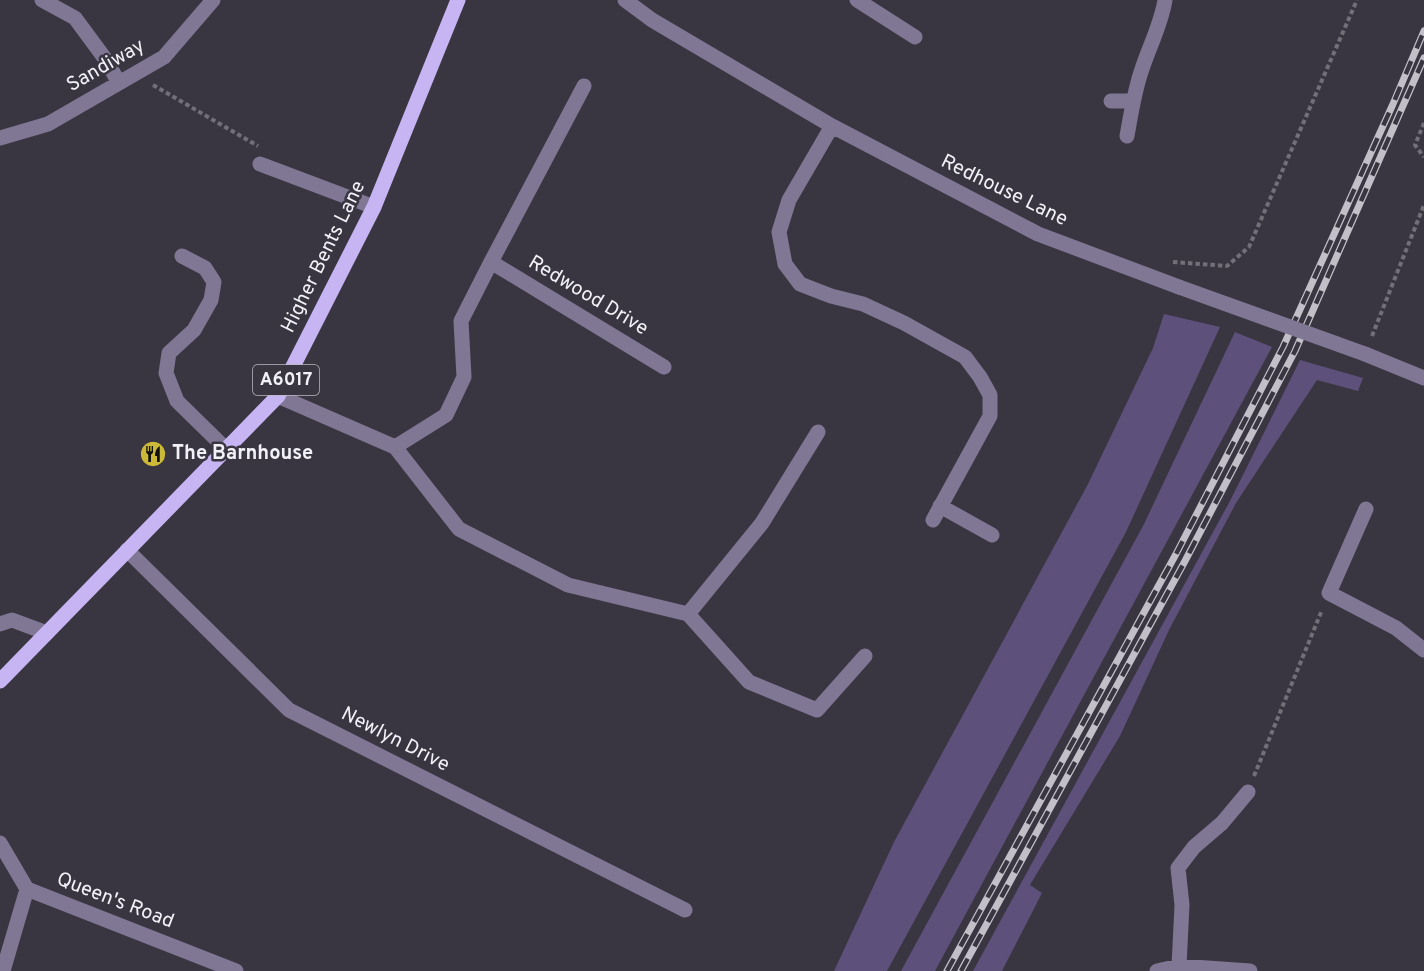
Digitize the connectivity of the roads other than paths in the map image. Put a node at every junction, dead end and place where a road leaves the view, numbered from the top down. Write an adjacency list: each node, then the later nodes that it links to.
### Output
1 (42, 0): 8 (street)
2 (213, 0): 8 (street, Sandiway)
3 (458, 0): 16 (main road, Higher Bents Lane / A6017)
4 (625, 0): 12 (street, Redhouse Lane)
5 (857, 0): 7 (street)
6 (1165, 0): 11 (street)
7 (915, 37)
8 (119, 83): 14 (street, Sandiway)
9 (584, 86): 18 (street)
10 (1111, 101): 11 (street)
11 (1133, 101): 13 (street)
12 (832, 126): 20 (street, Redhouse Lane, bridge); 26 (street)
13 (1127, 136)
14 (0, 138)
15 (260, 164): 16 (street)
16 (374, 207): 21 (main road, Higher Bents Lane / A6017)
17 (182, 256): 24 (street)
18 (490, 262): 19 (street, Redwood Drive); 23 (street)
19 (664, 367)
20 (1424, 378)
21 (278, 396): 23 (street); 24 (main road, Higher Bents Lane / A6017)
22 (818, 432): 28 (street)
23 (395, 447): 28 (street)
24 (225, 449): 27 (main road, Higher Bents Lane / A6017)
25 (1366, 509): 31 (street)
26 (992, 534)
27 (127, 550): 30 (main road, Higher Bents Lane / A6017); 37 (street, Newlyn Drive)
28 (688, 614): 32 (street)
29 (0, 624): 30 (street)
30 (46, 633): 33 (main road, Higher Bents Lane / A6017)
31 (1424, 650)
32 (866, 656)
33 (0, 681)
34 (1248, 792): 38 (street)
35 (0, 843): 36 (street, Queen's Road)
36 (27, 889): 39 (street); 40 (street, Queen's Road)
37 (685, 910)
38 (1179, 966): 41 (street); 42 (street)
39 (3, 971)
40 (236, 971)
41 (1156, 971)
42 (1250, 971)

